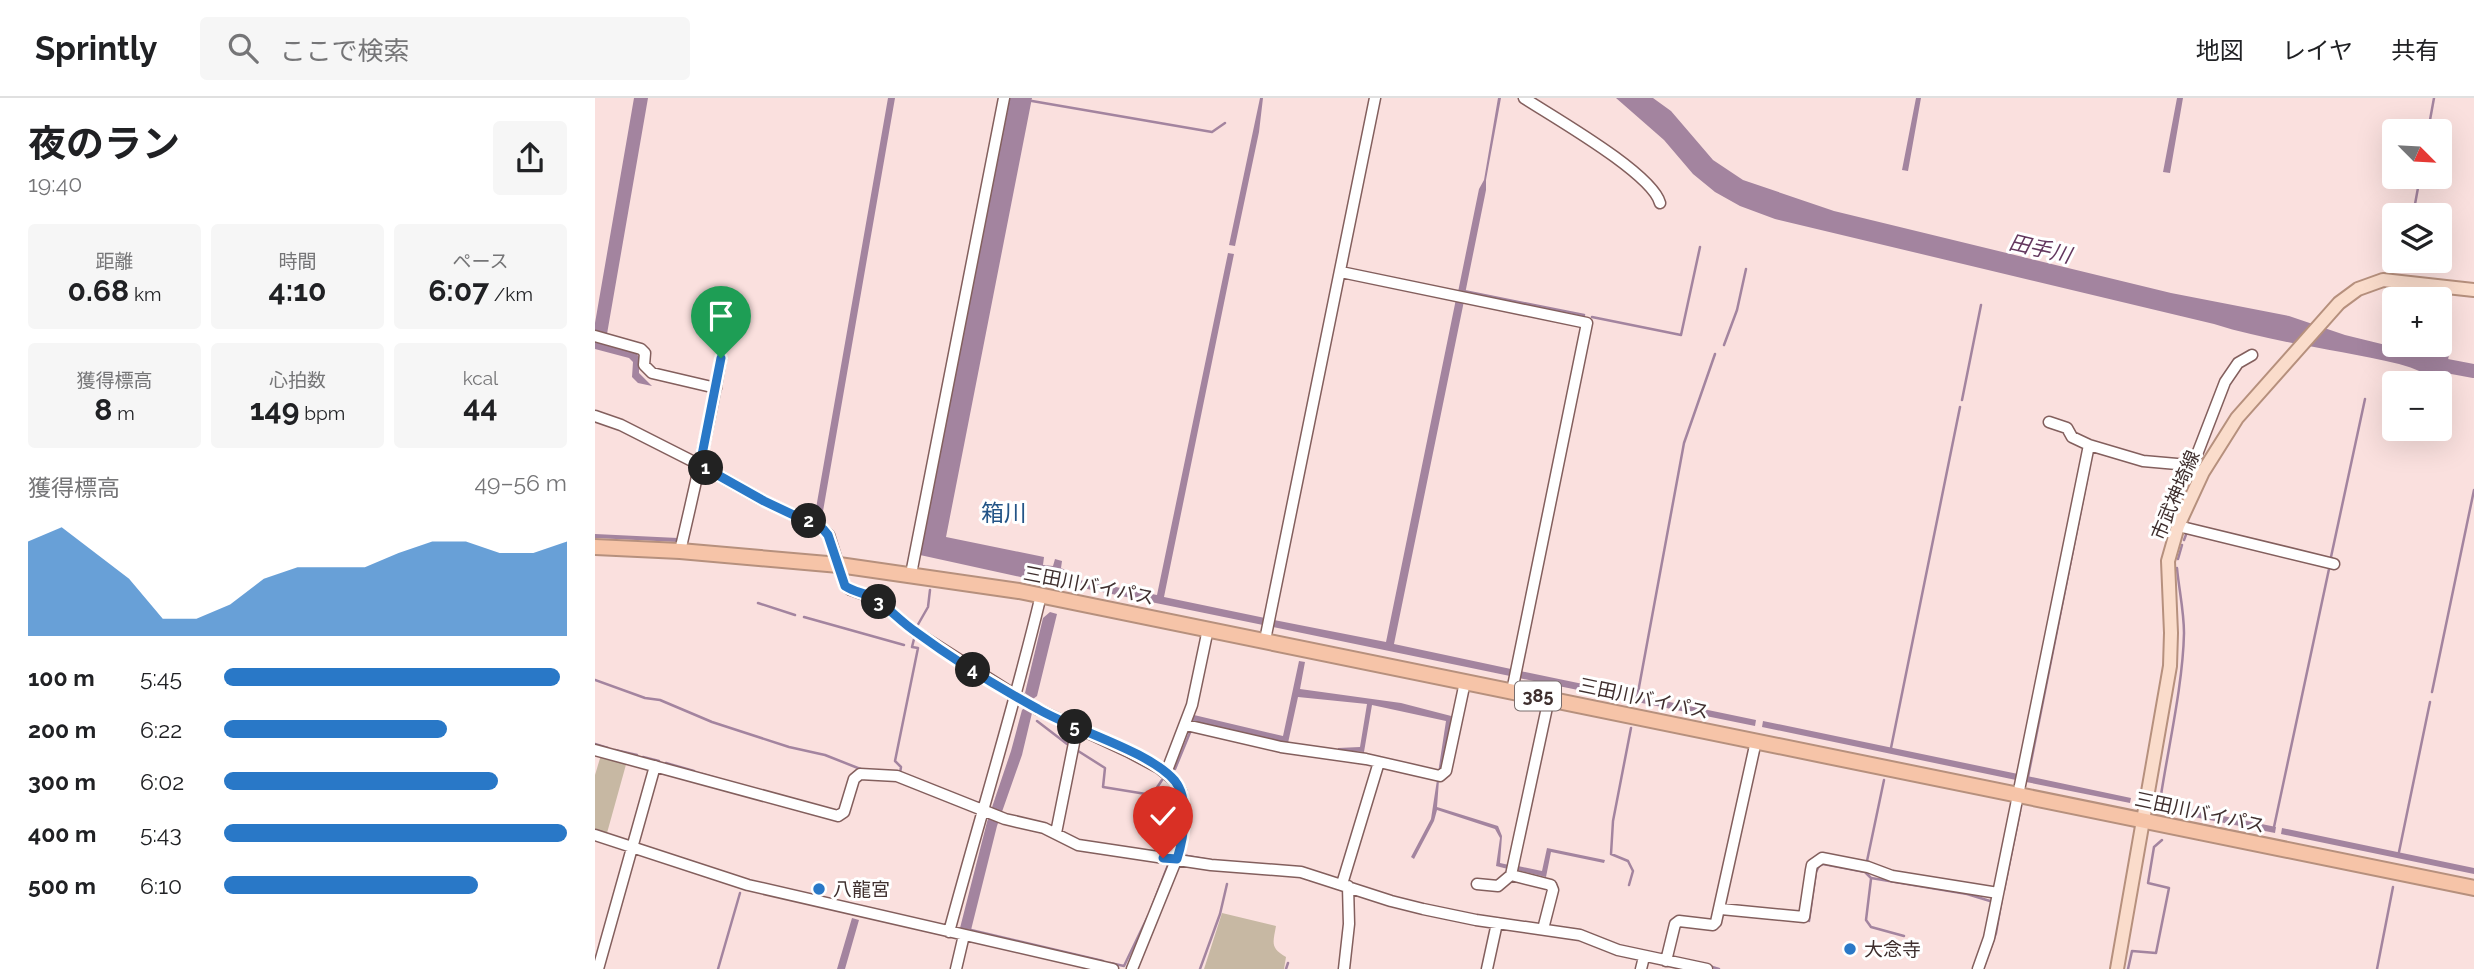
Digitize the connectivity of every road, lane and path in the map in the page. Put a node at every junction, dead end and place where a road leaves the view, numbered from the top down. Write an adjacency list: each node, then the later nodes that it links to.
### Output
1 (1004, 98): 21 (street)
2 (1375, 98): 5 (street)
3 (1524, 98): 4 (street)
4 (1660, 203)
5 (1341, 272): 24 (street); 26 (street)
6 (2474, 290): 15 (main road, 市武神埼線)
7 (595, 336): 10 (street)
8 (2252, 355): 15 (street)
9 (721, 358): 10 (street)
10 (716, 388): 14 (street)
11 (595, 416): 14 (street)
12 (2049, 422): 13 (street)
13 (2089, 445): 15 (street); 36 (street)
14 (700, 465): 18 (street); 20 (street)
15 (2197, 471): 16 (main road, 市武神埼線)
16 (2178, 526): 19 (street); 38 (main road, 市武神埼線)
17 (595, 547): 18 (highway, 三田川バイパス / 385)
18 (680, 551): 20 (highway, 三田川バイパス / 385)
19 (2335, 564)
20 (839, 565): 21 (highway, 三田川バイパス / 385); 27 (street)
21 (911, 574): 22 (highway, 三田川バイパス / 385)
22 (1041, 595): 23 (highway, 三田川バイパス / 385); 27 (street)
23 (1208, 629): 24 (highway, 三田川バイパス / 385); 29 (street)
24 (1265, 640): 25 (highway, 三田川バイパス / 385)
25 (1465, 682): 26 (highway, 三田川バイパス / 385); 33 (street)
26 (1512, 691): 28 (highway, 三田川バイパス / 385)
27 (1017, 697): 30 (street); 37 (street)
28 (1549, 698): 31 (highway, 三田川バイパス / 385); 43 (street)
29 (1186, 725): 33 (street); 35 (street)
30 (1077, 728): 35 (street); 39 (street)
31 (1756, 741): 36 (highway, 三田川バイパス / 385); 48 (street)
32 (595, 750): 34 (street)
33 (1379, 762): 44 (street)
34 (655, 766): 37 (street); 41 (street)
35 (1166, 773): 42 (street)
36 (2018, 794): 38 (highway, 三田川バイパス / 385); 47 (street)
37 (985, 811): 39 (street); 51 (street)
38 (2144, 820): 46 (highway, 三田川バイパス / 385); 64 (main road, 市武神埼線)
39 (1056, 832): 42 (street)
40 (595, 835): 41 (street)
41 (633, 848): 51 (street); 55 (street)
42 (1177, 859): 44 (street); 58 (street)
43 (1511, 875): 45 (street); 50 (street)
44 (1345, 883): 49 (street); 59 (street)
45 (1477, 884)
46 (2474, 887)
47 (1998, 893): 48 (street); 63 (street)
48 (1721, 909): 54 (street)
49 (1497, 923): 50 (street); 60 (street)
50 (1544, 926): 53 (street)
51 (949, 932): 52 (street)
52 (964, 935): 56 (street); 57 (street)
53 (1644, 957): 54 (street); 61 (street)
54 (1667, 958): 62 (street)
55 (598, 969)
56 (955, 969)
57 (1113, 969)
58 (1132, 969)
59 (1344, 969)
60 (1487, 969)
61 (1641, 969)
62 (1707, 969)
63 (1978, 969)
64 (2117, 969)

